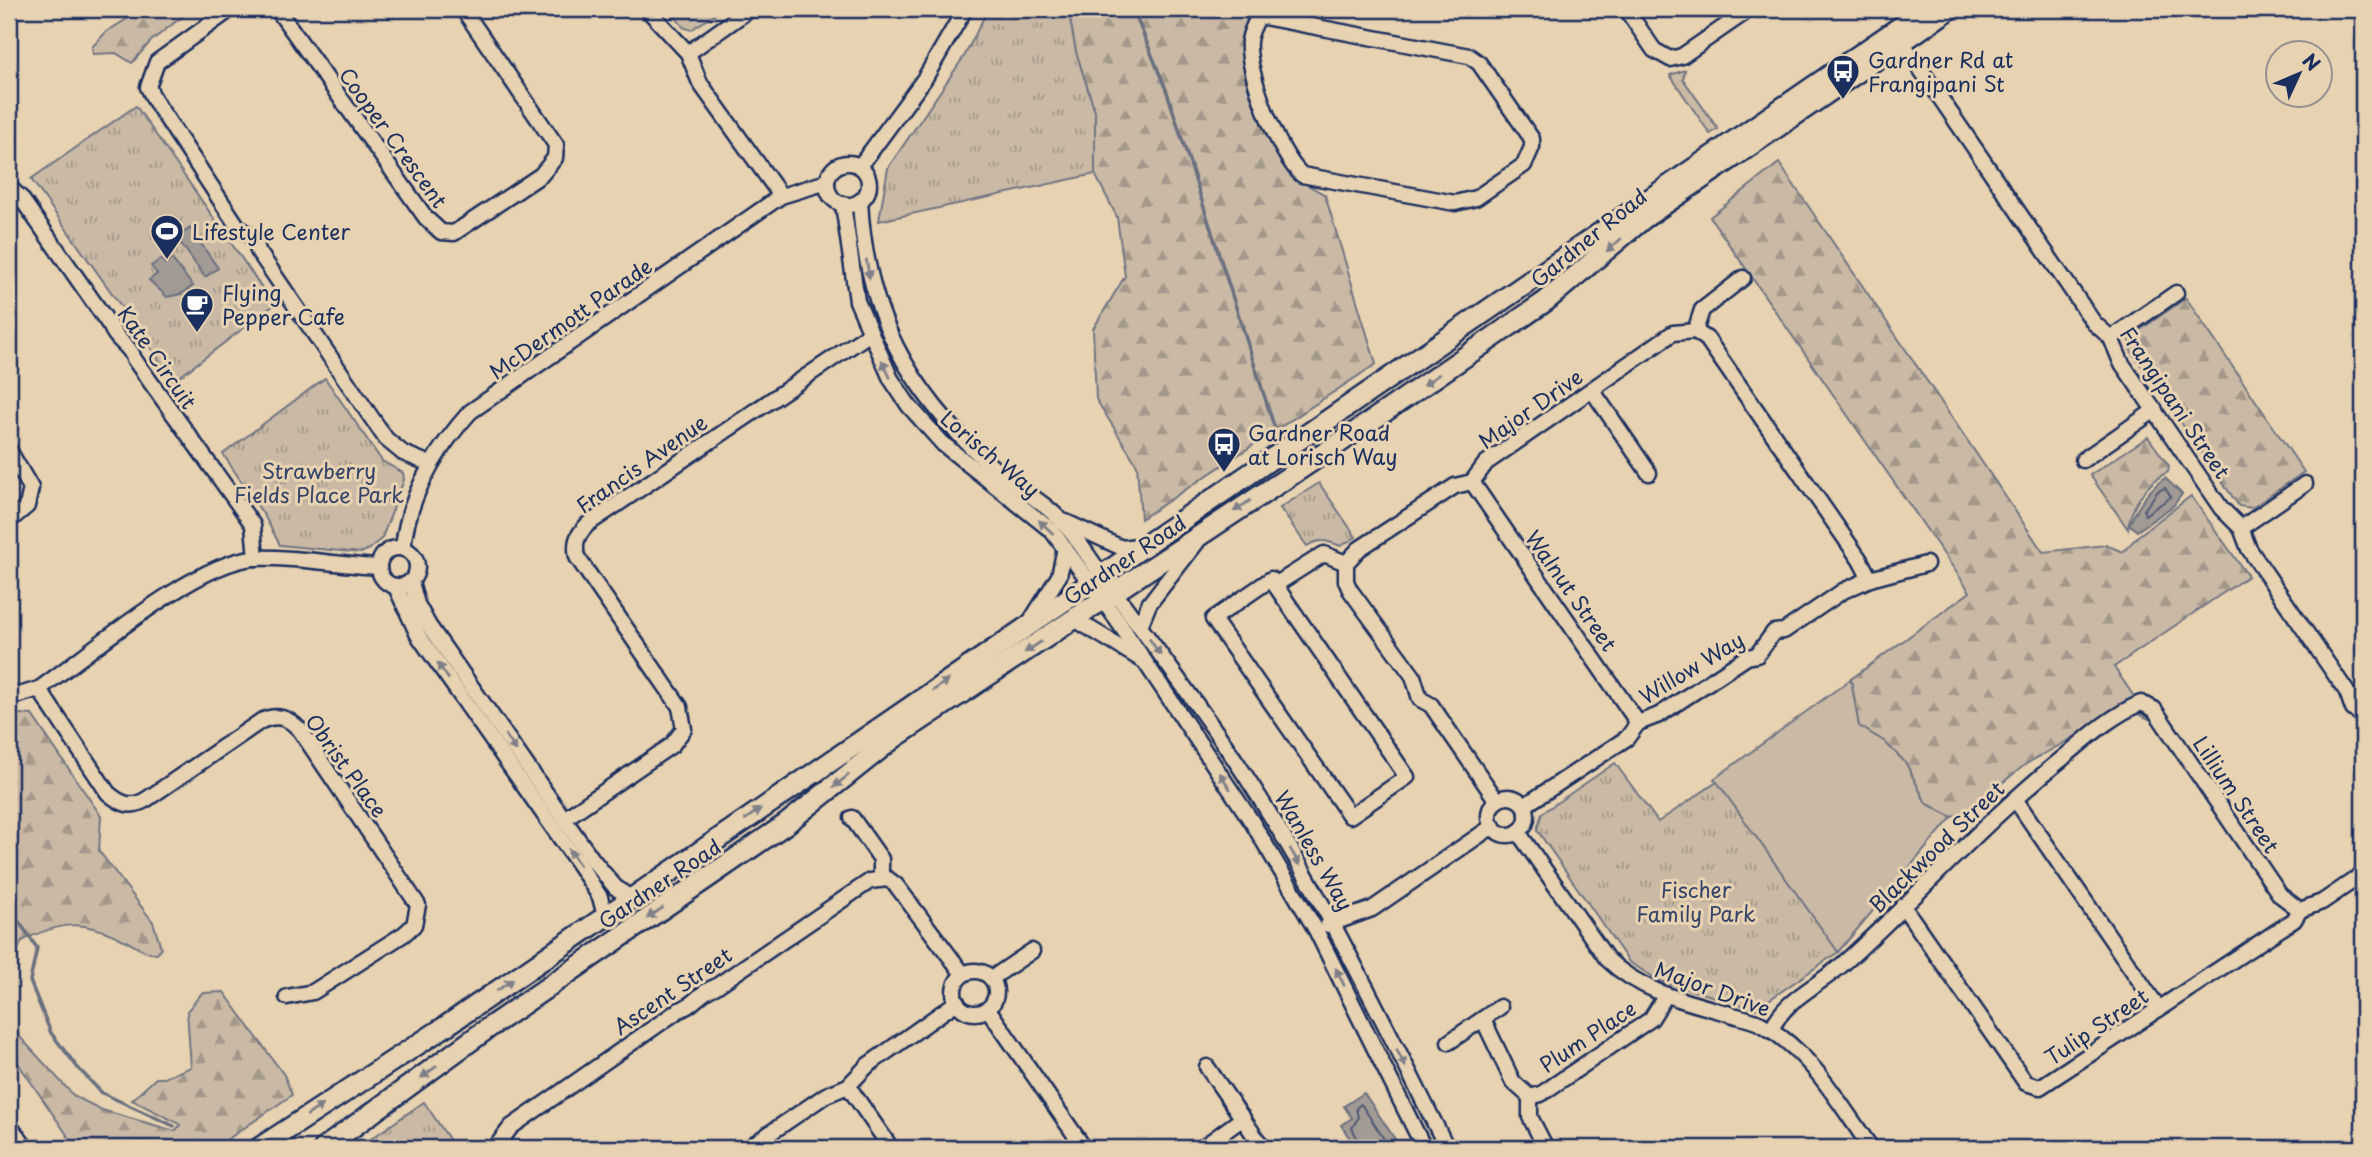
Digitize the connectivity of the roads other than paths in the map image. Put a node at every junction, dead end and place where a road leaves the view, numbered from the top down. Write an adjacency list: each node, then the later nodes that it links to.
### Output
1 (230, 9): 29 (street)
2 (277, 9): 3 (street, Cooper Crescent)
3 (463, 9)
4 (647, 9): 13 (street)
5 (750, 9): 13 (street)
6 (965, 9): 14 (street)
7 (1626, 9): 8 (street)
8 (1750, 9)
9 (1926, 9): 37 (street, Gardner Road)
10 (1950, 9): 12 (street, Gardner Road)
11 (1254, 12): 11 (street)
12 (1902, 42): 24 (street, Frangipani Street); 36 (street, Gardner Road, one-way to 36)
13 (688, 53): 17 (street)
14 (860, 166): 15 (street); 18 (street)
15 (827, 182): 17 (street, McDermott Parade); 19 (street)
16 (9, 187): 40 (street, Kate Circuit)
17 (781, 197): 29 (street, McDermott Parade)
18 (860, 201): 19 (street); 33 (street, Lorisch Way, one-way to 33)
19 (843, 204): 23 (street, Lorisch Way)
20 (1743, 278): 22 (street)
21 (2176, 293): 24 (street)
22 (1695, 331): 25 (street, Major Drive); 45 (street)
23 (869, 334): 39 (street, Lorisch Way, one-way to 23); 62 (street, Francis Avenue)
24 (2111, 338): 26 (street, Frangipani Street)
25 (1592, 390): 30 (street); 31 (street, Major Drive)
26 (2154, 410): 28 (street); 35 (street, Frangipani Street)
27 (9, 450): 34 (street)
28 (2083, 460)
29 (430, 464): 38 (street, McDermott Parade)
30 (1649, 473)
31 (1472, 482): 41 (street, Major Drive); 58 (street, Walnut Street)
32 (2305, 484): 35 (street)
33 (1061, 520): 37 (street, Lorisch Way); 44 (street, Lorisch Way)
34 (9, 521)
35 (2241, 528): 57 (street, Frangipani Street)
36 (1203, 532): 49 (street, Gardner Road); 52 (street)
37 (1144, 545): 44 (street, Gardner Road)
38 (403, 548): 43 (street); 46 (street)
39 (1065, 548): 44 (street, Lorisch Way); 51 (street, Gardner Road)
40 (256, 558): 43 (street); 54 (street)
41 (1346, 562): 47 (street); 60 (street)
42 (1926, 565): 45 (street, Willow Way)
43 (378, 567): 48 (street)
44 (1096, 578): 49 (street, Lorisch Way); 51 (street, Gardner Road)
45 (1870, 579): 58 (street, Willow Way)
46 (411, 582): 48 (street); 62 (street, one-way to 62)
47 (1275, 585): 47 (street)
48 (397, 587): 71 (street, one-way to 48)
49 (1109, 596): 50 (street, Gardner Road); 52 (street, Wanless Way); 53 (street, Wanless Way)
50 (1076, 620): 53 (street); 84 (street, Gardner Road, one-way to 84)
51 (1027, 626): 68 (street, Gardner Road, one-way to 51)
52 (1140, 626): 72 (street, Wanless Way, one-way to 72)
53 (1146, 662): 73 (street, Wanless Way, one-way to 53)
54 (39, 688): 55 (street); 78 (street, Obrist Place)
55 (9, 691)
56 (2141, 703): 59 (street, Blackwood Street); 70 (street, Lillium Street)
57 (2363, 715)
58 (1638, 723): 61 (street, Willow Way)
59 (2015, 799): 69 (street, Blackwood Street); 82 (street)
60 (1497, 801): 61 (street); 64 (street)
61 (1524, 806): 65 (street)
62 (564, 818): 68 (street)
63 (852, 818): 67 (street)
64 (1493, 826): 65 (street); 72 (street)
65 (1518, 832): 77 (street, Major Drive)
66 (2363, 874): 70 (street, Tulip Street)
67 (881, 878): 75 (street); 96 (street, Ascent Street)
68 (630, 898): 71 (street, Gardner Road)
69 (1903, 906): 82 (street, Tulip Street); 86 (street, Blackwood Street)
70 (2300, 910): 82 (street, Tulip Street)
71 (605, 916): 85 (street, Gardner Road, one-way to 71)
72 (1333, 923): 73 (street); 103 (street, Wanless Way, one-way to 103)
73 (1316, 930): 102 (street, Wanless Way, one-way to 73)
74 (1032, 951): 76 (street)
75 (963, 974): 76 (street); 79 (street)
76 (992, 978): 81 (street)
77 (1666, 995): 86 (street, Major Drive); 90 (street, Plum Place)
78 (288, 997)
79 (957, 1002): 81 (street); 89 (street)
80 (1500, 1007): 83 (street)
81 (988, 1009): 99 (street)
82 (2160, 1009)
83 (1483, 1019): 87 (street); 90 (street, Plum Place)
84 (491, 1026): 85 (street); 95 (street, Gardner Road, one-way to 95)
85 (443, 1028): 94 (street, Gardner Road, one-way to 85)
86 (1771, 1030): 105 (street, Major Drive)
87 (1449, 1042)
88 (1207, 1067): 91 (street)
89 (848, 1086): 97 (street); 98 (street)
90 (1530, 1097): 104 (street)
91 (1243, 1118): 100 (street); 101 (street)
92 (9, 1125): 93 (street)
93 (26, 1148)
94 (259, 1148)
95 (324, 1148)
96 (495, 1148)
97 (748, 1148)
98 (891, 1148)
99 (1084, 1148)
100 (1202, 1148)
101 (1264, 1148)
102 (1424, 1148)
103 (1447, 1148)
104 (1545, 1148)
105 (1871, 1148)

